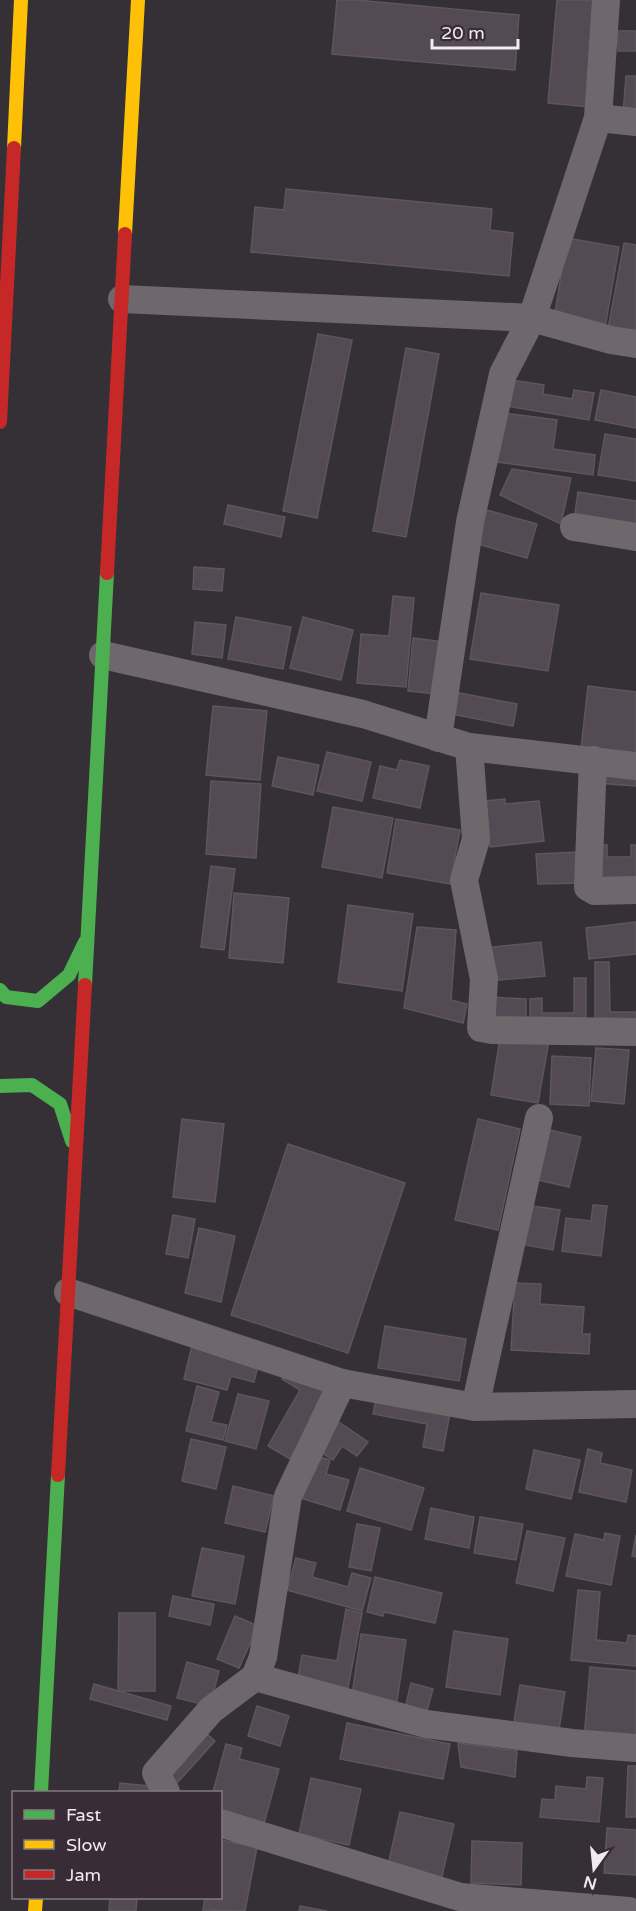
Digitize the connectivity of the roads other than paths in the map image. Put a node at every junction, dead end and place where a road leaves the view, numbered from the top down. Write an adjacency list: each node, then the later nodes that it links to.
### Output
1 (20, 0): 9 (main road)
2 (138, 0): 6 (main road)
3 (606, 0): 4 (street)
4 (598, 118): 5 (street); 7 (street)
5 (636, 122)
6 (122, 299): 7 (street); 12 (main road)
7 (532, 318): 8 (street); 13 (street)
8 (636, 344)
9 (0, 422)
10 (574, 527): 11 (street)
11 (636, 537)
12 (103, 654): 13 (street); 18 (main road)
13 (438, 738): 14 (street)
14 (469, 747): 15 (street); 20 (street)
15 (593, 760): 16 (street); 17 (street)
16 (636, 766)
17 (636, 890)
18 (87, 938): 19 (main road); 23 (main road)
19 (0, 990)
20 (636, 1032)
21 (0, 1086): 23 (main road)
22 (540, 1118): 27 (street)
23 (76, 1154): 24 (main road)
24 (68, 1292): 25 (street); 30 (main road)
25 (342, 1383): 27 (street); 28 (street)
26 (636, 1404): 27 (street)
27 (475, 1407)
28 (255, 1677): 29 (street); 31 (street)
29 (636, 1748)
30 (41, 1791)
31 (165, 1791)
32 (222, 1824): 33 (street)
33 (629, 1911)

